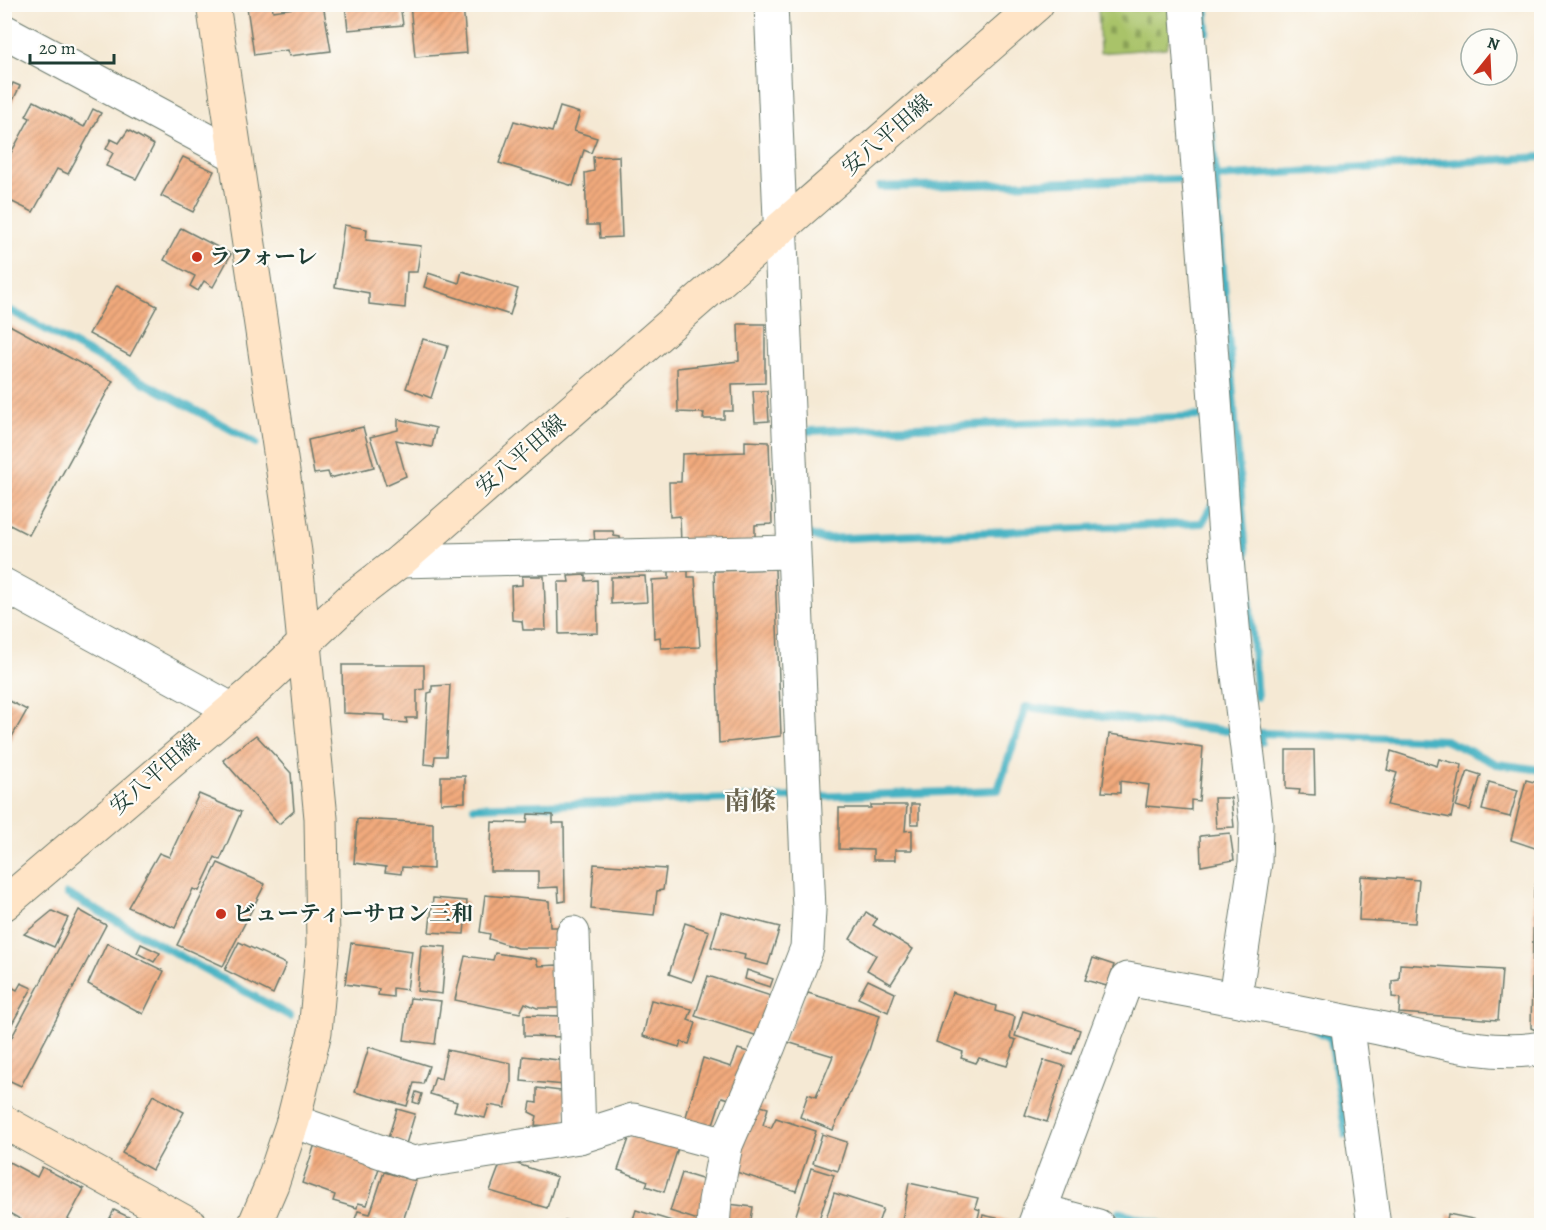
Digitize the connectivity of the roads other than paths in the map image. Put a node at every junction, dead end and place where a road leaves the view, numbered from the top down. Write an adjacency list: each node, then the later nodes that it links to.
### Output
1 (213, 4): 6 (street)
2 (771, 4): 7 (street)
3 (1037, 4): 7 (street, 安八平田線)
4 (1186, 4): 15 (street)
5 (4, 31): 6 (street)
6 (235, 155): 11 (street)
7 (779, 229): 8 (street); 9 (street, 安八平田線)
8 (794, 552): 9 (street); 21 (street)
9 (400, 561): 11 (street, 安八平田線)
10 (4, 585): 12 (street)
11 (304, 642): 12 (street, 安八平田線); 18 (street)
12 (231, 709): 13 (street, 安八平田線)
13 (4, 904)
14 (573, 933): 20 (street)
15 (1235, 998): 16 (street); 22 (street)
16 (1347, 1022): 17 (street); 27 (street)
17 (1542, 1048)
18 (293, 1121): 20 (street); 24 (street)
19 (4, 1122): 23 (street)
20 (579, 1137): 21 (street)
21 (726, 1145): 25 (street)
22 (1036, 1218): 26 (street)
23 (192, 1226)
24 (254, 1226)
25 (713, 1226)
26 (1098, 1226)
27 (1374, 1226)

